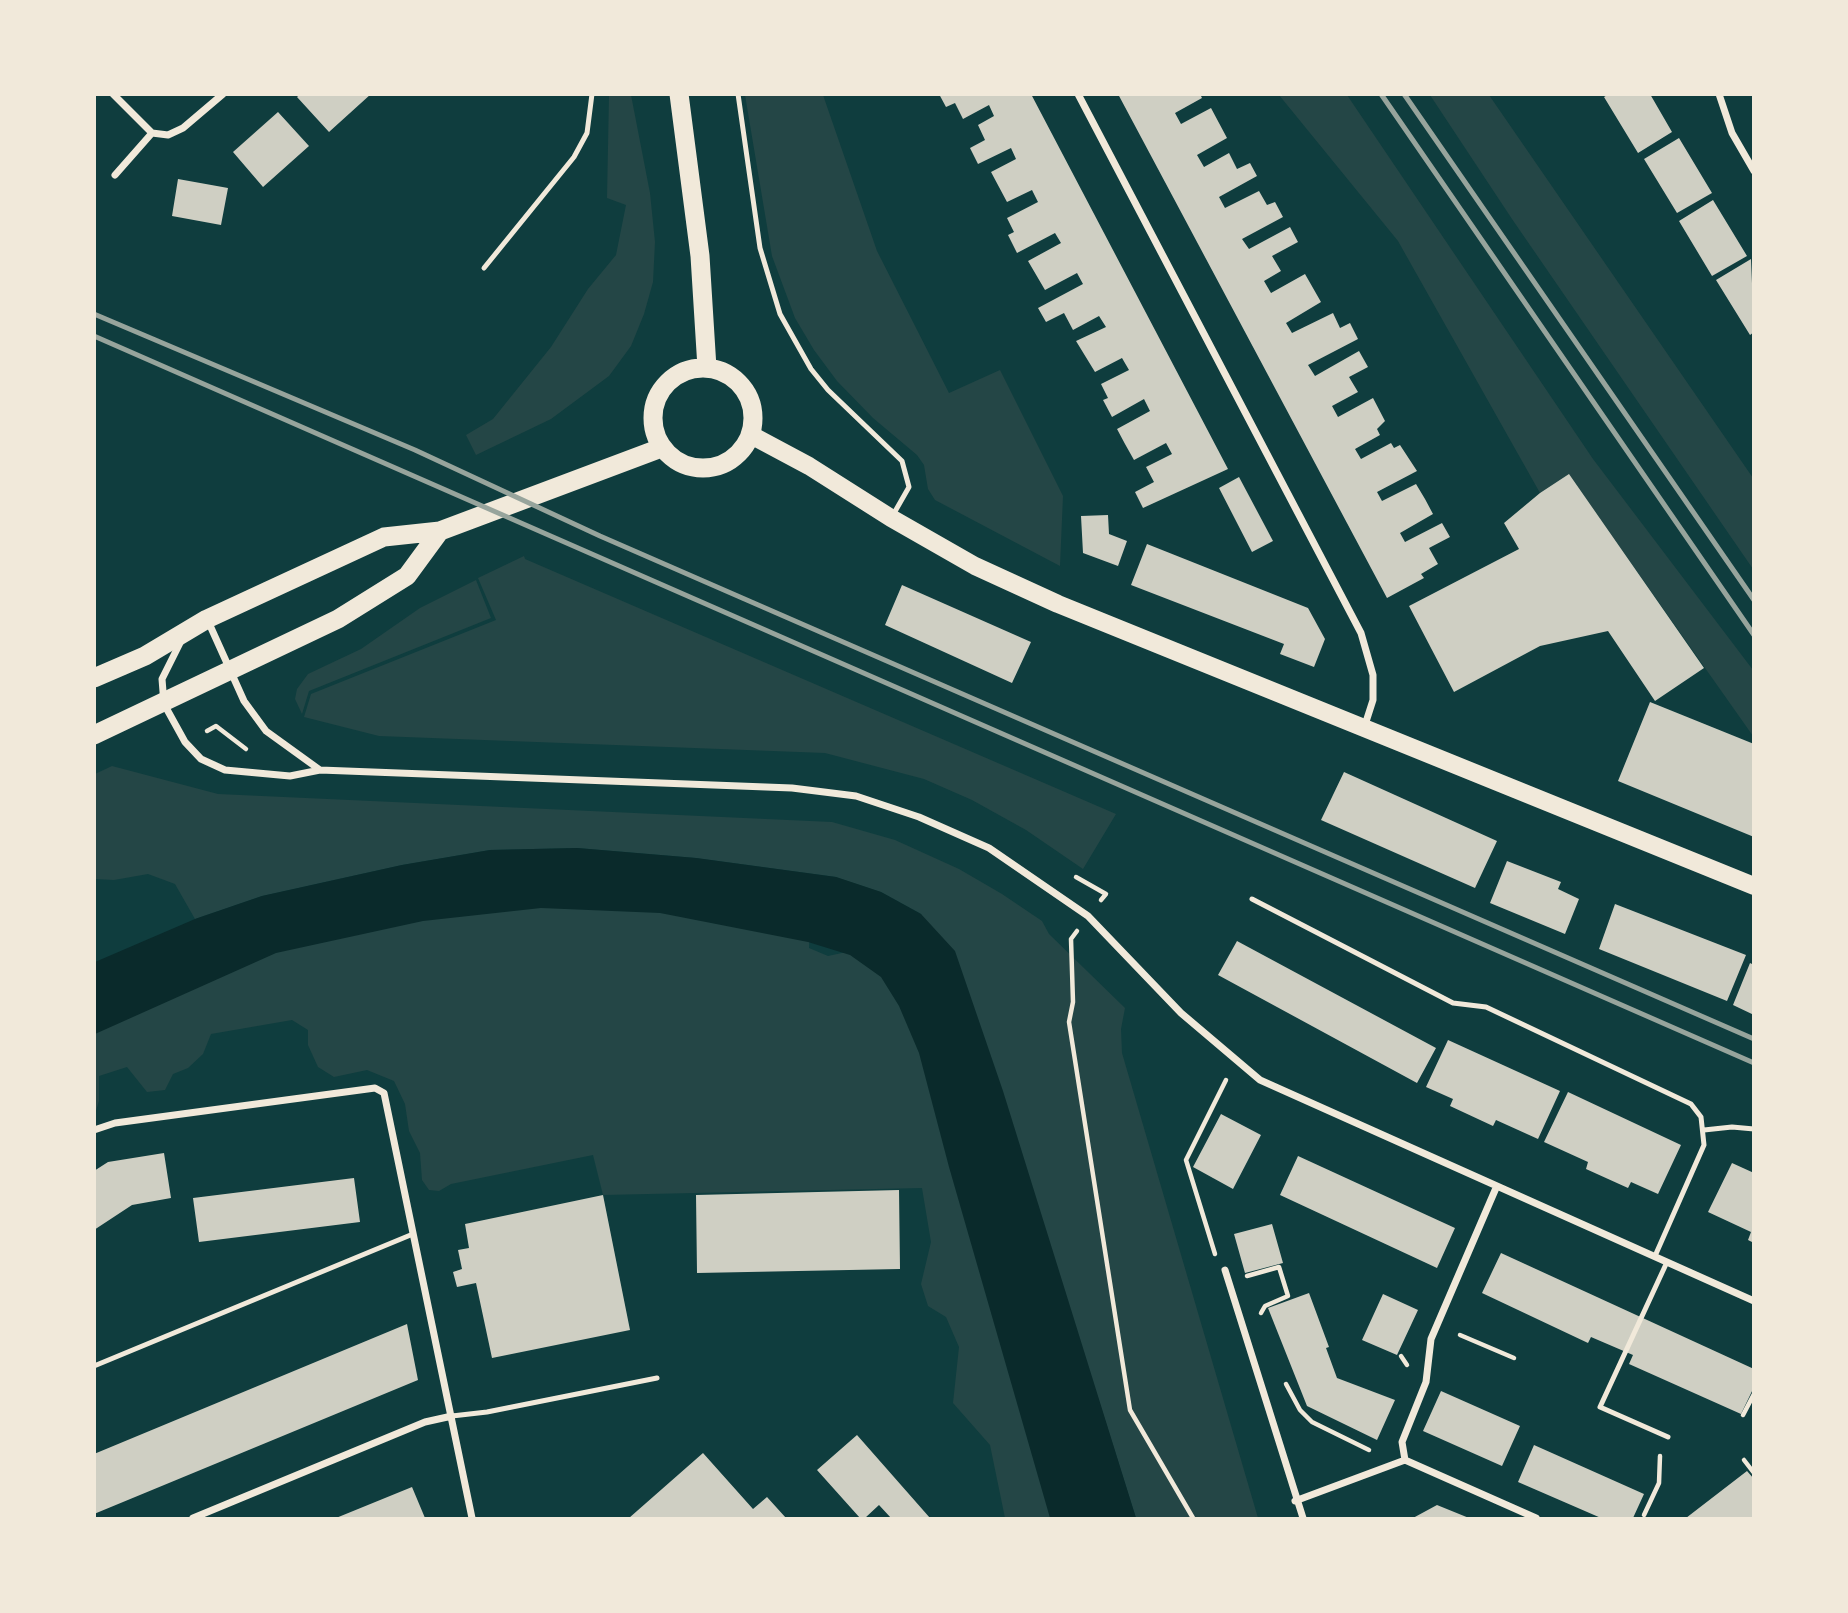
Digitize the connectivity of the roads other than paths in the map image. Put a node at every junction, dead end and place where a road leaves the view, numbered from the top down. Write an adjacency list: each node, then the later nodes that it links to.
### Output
1 (113, 94): 8 (street)
2 (223, 94): 8 (street)
3 (592, 94): 11 (lane)
4 (679, 94): 12 (highway)
5 (738, 94): 15 (lane)
6 (1078, 94): 21 (street)
7 (1719, 94): 9 (street)
8 (152, 133): 10 (street)
9 (1754, 170)
10 (115, 175)
11 (484, 268)
12 (707, 368): 13 (highway); 14 (highway)
13 (751, 435): 14 (highway); 15 (main road)
14 (661, 448): 16 (highway)
15 (891, 518): 21 (main road)
16 (440, 531): 17 (highway); 18 (highway)
17 (207, 619): 18 (street); 19 (highway); 20 (street)
18 (231, 672): 20 (highway); 23 (street)
19 (94, 678)
20 (164, 704): 22 (highway); 23 (street)
21 (1363, 728): 24 (main road)
22 (94, 735)
23 (320, 771): 29 (street)
24 (1754, 886)
25 (1252, 899): 28 (lane)
26 (1754, 1129): 28 (lane)
27 (94, 1130): 30 (street)
28 (1704, 1130): 31 (lane)
29 (1496, 1188): 31 (street); 39 (street)
30 (413, 1234): 35 (lane); 37 (street)
31 (1655, 1256): 32 (street)
32 (1667, 1262): 34 (street); 38 (lane)
33 (1225, 1270): 40 (street)
34 (1754, 1301)
35 (94, 1366)
36 (657, 1378): 37 (lane)
37 (452, 1416): 41 (street); 42 (street)
38 (1668, 1437)
39 (1405, 1460): 40 (street); 44 (street)
40 (1295, 1501): 43 (street)
41 (193, 1518)
42 (471, 1518)
43 (1303, 1518)
44 (1536, 1518)

